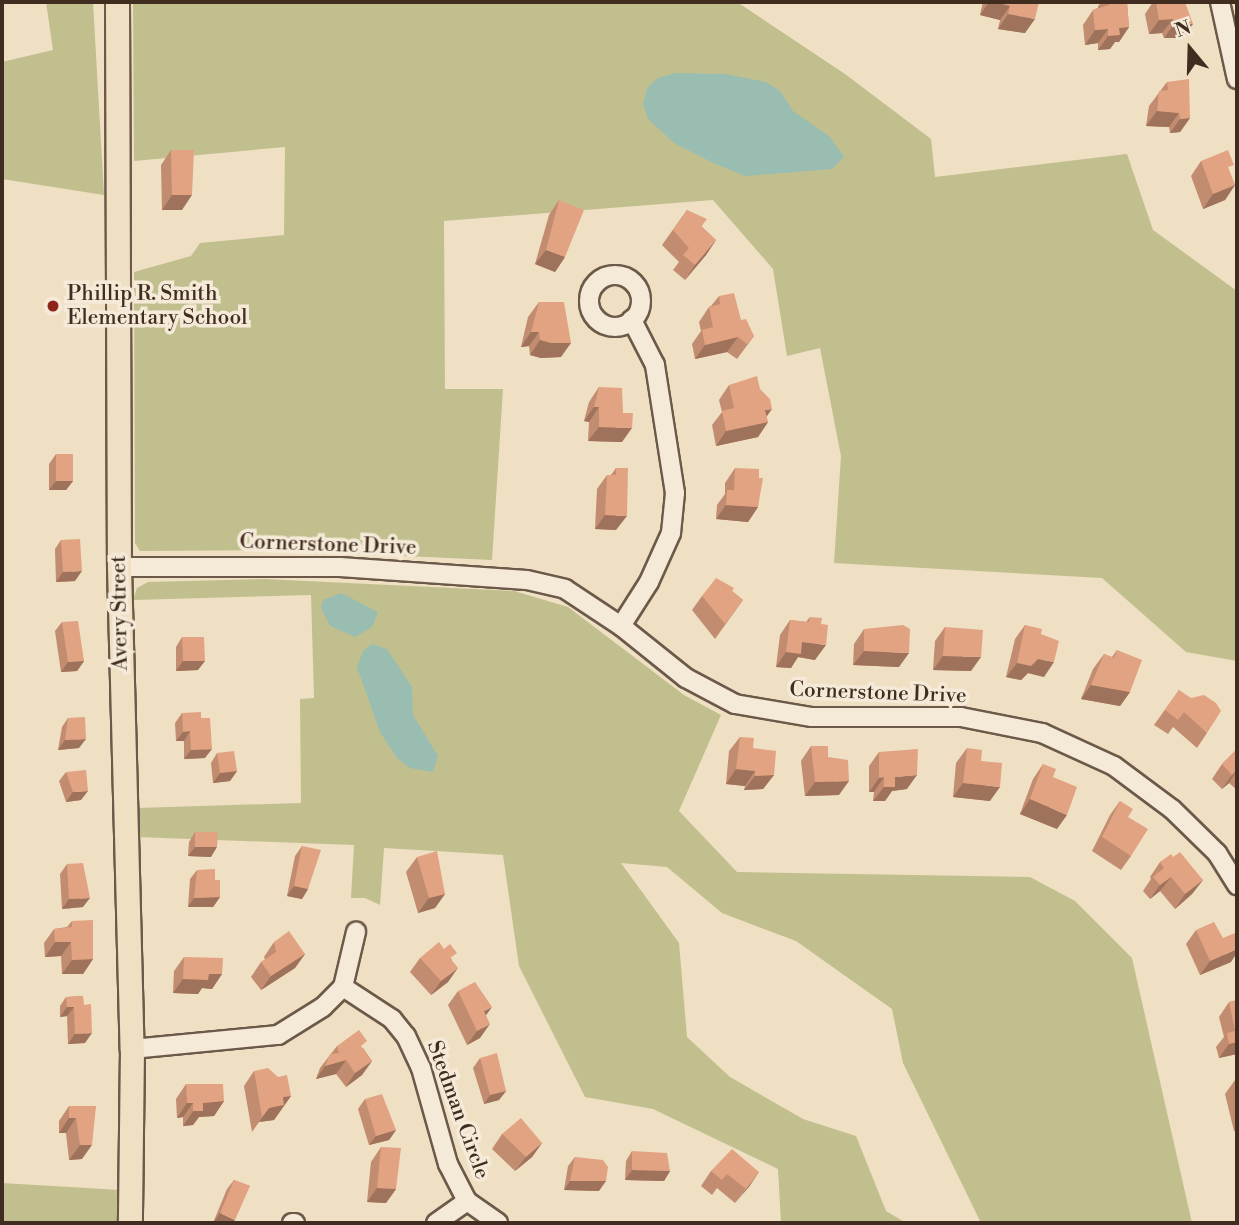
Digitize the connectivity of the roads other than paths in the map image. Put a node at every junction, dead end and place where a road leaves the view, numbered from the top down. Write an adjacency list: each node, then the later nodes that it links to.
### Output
1 (117, 2): 5 (main road, Avery Street)
2 (1220, 2): 3 (street)
3 (1237, 79)
4 (632, 320): 6 (street)
5 (119, 567): 6 (street, Cornerstone Drive); 10 (main road, Avery Street)
6 (621, 626): 7 (street, Cornerstone Drive)
7 (1237, 885)
8 (356, 932): 9 (street)
9 (343, 987): 10 (street); 11 (street, Stedman Circle)
10 (132, 1049): 12 (main road, Avery Street)
11 (467, 1201): 13 (street); 14 (street, Stedman Circle)
12 (130, 1223)
13 (436, 1223)
14 (498, 1223)

